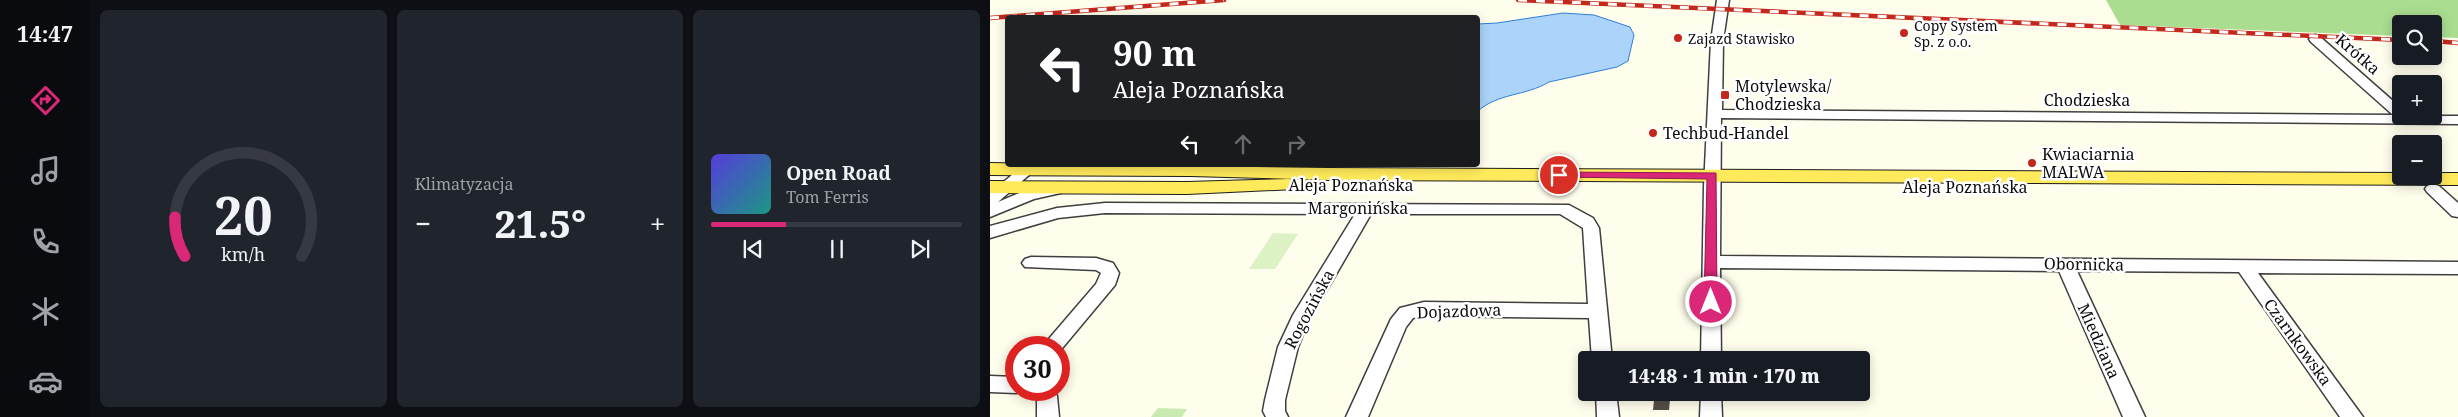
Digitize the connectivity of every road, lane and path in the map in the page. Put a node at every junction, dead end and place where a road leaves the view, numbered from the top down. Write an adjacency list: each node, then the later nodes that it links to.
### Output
1 (1726, 3): 4 (street)
2 (2315, 39): 3 (street, Krótka)
3 (2392, 107)
4 (1716, 114): 5 (street, Chodzieska); 12 (street)
5 (2392, 117)
6 (2442, 119): 7 (street, Chodzieska)
7 (2458, 120)
8 (990, 169): 9 (main road, Aleja Poznańska)
9 (1028, 169): 10 (main road, Aleja Poznańska); 13 (street)
10 (1173, 170): 12 (main road, Aleja Poznańska); 15 (main road)
11 (2458, 179): 12 (main road, Aleja Poznańska)
12 (1712, 181): 15 (main road, Aleja Poznańska); 16 (main road, Aleja Poznańska); 23 (street)
13 (999, 188): 14 (main road, Aleja Poznańska); 18 (street); 20 (street)
14 (1065, 188): 15 (main road, Aleja Poznańska); 20 (street)
15 (1117, 188)
16 (2432, 189): 17 (main road, Aleja Poznańska); 21 (street)
17 (2458, 189)
18 (990, 201)
19 (1366, 208): 22 (street, Margonińska); 28 (street, Margonińska); 38 (street, Rogozińska)
20 (990, 212)
21 (2458, 212)
22 (990, 232)
23 (1711, 262): 25 (street, Obornicka); 31 (street)
24 (1031, 263): 29 (street)
25 (2065, 264): 26 (street, Obornicka); 42 (street, Miedziana)
26 (2244, 266): 27 (street, Obornicka); 43 (street, Czarnkowska)
27 (2454, 272)
28 (1598, 311): 30 (street, Margonińska); 39 (street, Dojazdowa)
29 (1061, 336)
30 (1601, 351)
31 (1711, 351)
32 (990, 384): 33 (street)
33 (1005, 385)
34 (1047, 401): 37 (street)
35 (1607, 401): 40 (street)
36 (1711, 401): 41 (street)
37 (1048, 417)
38 (1277, 417)
39 (1357, 417)
40 (1608, 417)
41 (1711, 417)
42 (2134, 417)
43 (2352, 417)

